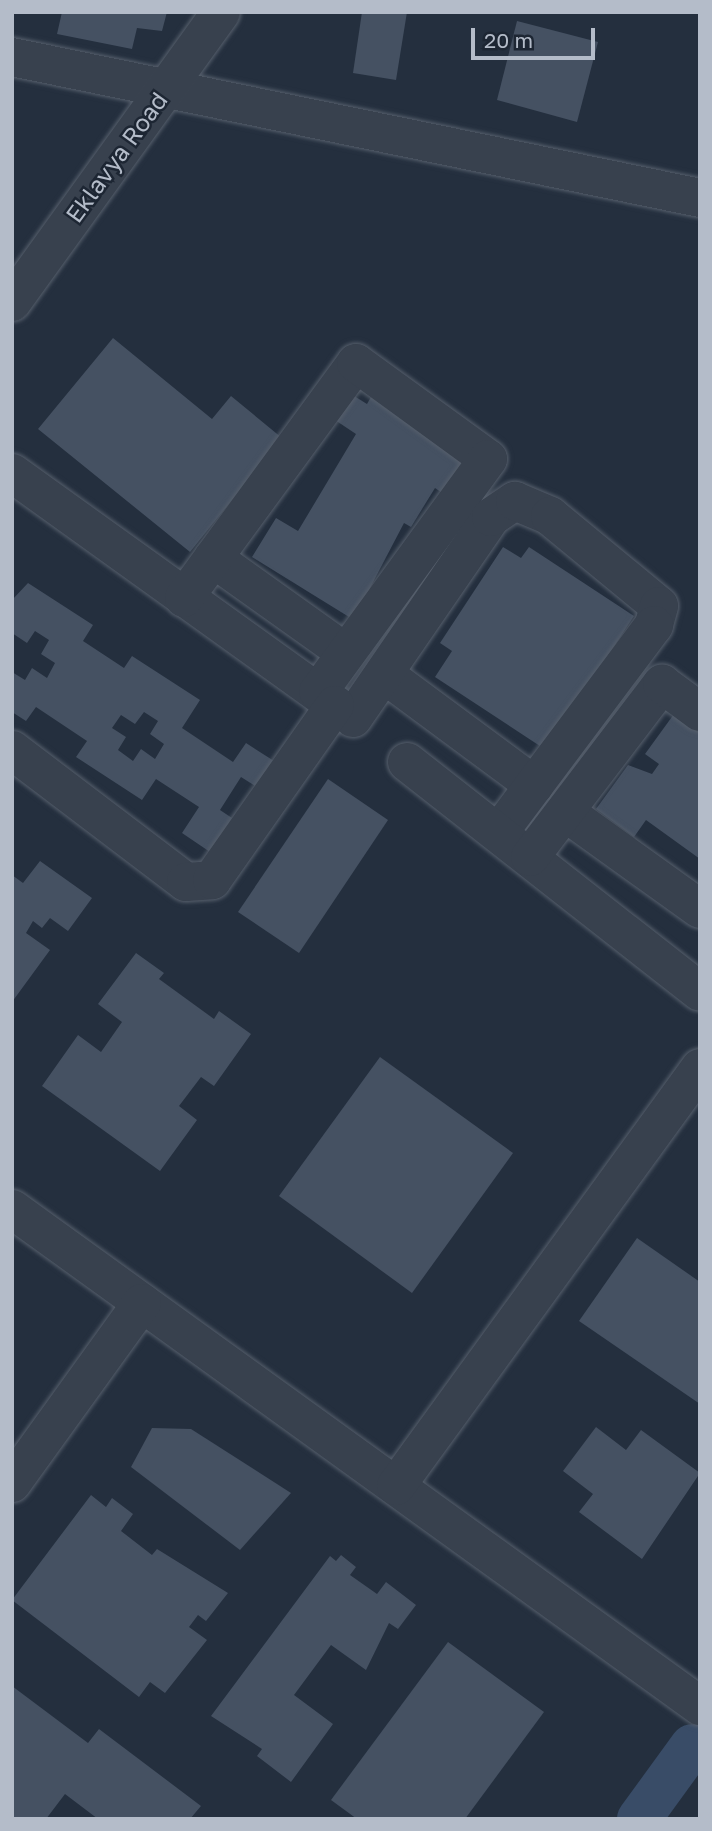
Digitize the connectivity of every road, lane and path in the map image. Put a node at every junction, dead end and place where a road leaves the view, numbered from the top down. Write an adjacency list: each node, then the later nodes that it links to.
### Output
1 (220, 12): 3 (street, Eklavya Road)
2 (12, 57): 3 (street)
3 (165, 89): 4 (street); 5 (street, Eklavya Road)
4 (700, 198)
5 (12, 302)
6 (12, 473): 8 (street)
7 (213, 558): 8 (street); 9 (street); 9 (street)
8 (184, 598): 11 (street)
9 (346, 653): 11 (street)
10 (384, 674): 11 (street); 15 (street); 15 (street)
11 (345, 712): 13 (street)
12 (700, 712): 16 (street)
13 (12, 750)
14 (407, 762): 17 (street)
15 (534, 785): 17 (street)
16 (565, 812): 18 (street); 19 (street)
17 (499, 832): 18 (street)
18 (530, 857): 20 (street)
19 (700, 909)
20 (700, 992)
21 (700, 1068): 25 (street)
22 (12, 1209): 23 (street)
23 (142, 1303): 24 (street); 25 (street)
24 (12, 1483)
25 (396, 1486): 26 (street)
26 (696, 1703)

